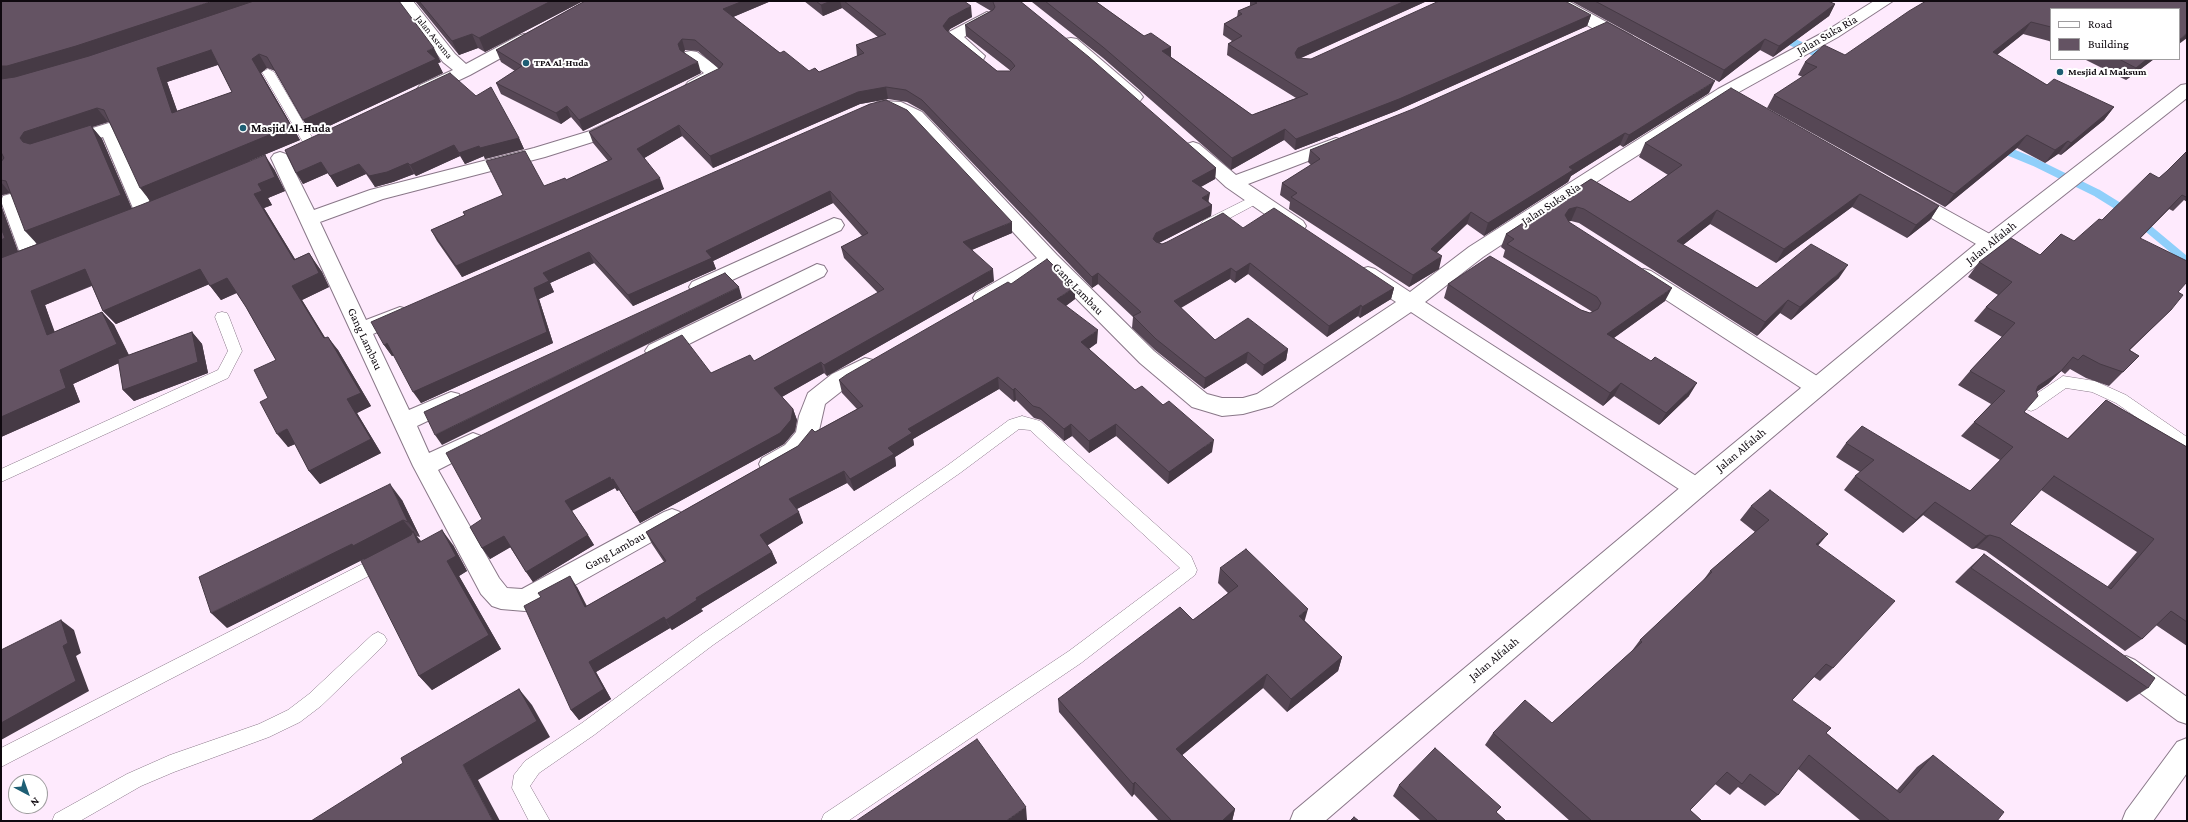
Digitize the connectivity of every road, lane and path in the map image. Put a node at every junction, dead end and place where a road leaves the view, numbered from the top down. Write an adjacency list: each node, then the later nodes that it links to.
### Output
1 (406, 1): 12 (street, Jalan Asrama)
2 (1556, 1): 5 (street)
3 (1885, 1): 14 (street, Jalan Suka Ria)
4 (971, 7): 11 (street)
5 (1601, 27): 8 (street); 9 (street)
6 (539, 31): 12 (street)
7 (1061, 35): 20 (street)
8 (1579, 36)
9 (1642, 49)
10 (691, 56): 16 (street)
11 (988, 64)
12 (464, 71): 17 (street)
13 (268, 72): 24 (lane)
14 (1717, 89): 18 (street); 36 (street, Jalan Suka Ria)
15 (2187, 89): 35 (street, Jalan Alfalah)
16 (678, 94)
17 (408, 98)
18 (1745, 104)
19 (867, 109): 37 (street)
20 (1150, 110)
21 (637, 115): 31 (street)
22 (1179, 136): 26 (street)
23 (1355, 136): 26 (street)
24 (317, 141): 31 (street, Gang Lambau)
25 (56, 146): 30 (street)
26 (1233, 183): 28 (street)
27 (1895, 189): 35 (street)
28 (1256, 199): 33 (lane); 34 (street)
29 (10, 200): 38 (street)
30 (145, 213)
31 (308, 219): 48 (street, Gang Lambau)
32 (834, 225): 43 (street)
33 (1195, 231)
34 (1314, 238)
35 (1990, 243): 51 (street, Jalan Alfalah)
36 (1476, 252): 40 (street); 44 (street, Jalan Suka Ria)
37 (1050, 260): 46 (street, Gang Lambau); 54 (street, Gang Lambau)
38 (13, 263)
39 (1352, 263): 44 (street)
40 (1496, 264)
41 (1630, 267): 51 (street)
42 (817, 271): 50 (street)
43 (684, 294)
44 (1410, 302): 54 (street, Jalan Suka Ria); 61 (street)
45 (418, 306): 48 (street)
46 (962, 310)
47 (222, 317): 60 (lane)
48 (361, 331): 55 (street, Gang Lambau)
49 (881, 357): 59 (street)
50 (638, 360)
51 (1817, 387): 61 (street, Jalan Alfalah)
52 (469, 392): 55 (street)
53 (2031, 405): 57 (lane)
54 (1222, 407)
55 (405, 422): 58 (street, Gang Lambau)
56 (489, 434): 58 (street)
57 (2187, 445)
58 (424, 466): 62 (street, Gang Lambau)
59 (752, 474)
60 (1, 476)
61 (1696, 488): 72 (street, Jalan Alfalah)
62 (690, 509)
63 (395, 554): 68 (lane)
64 (378, 640): 69 (lane)
65 (2110, 656): 66 (street)
66 (2187, 712)
67 (2187, 752): 73 (street)
68 (1, 758)
69 (62, 821)
70 (540, 821): 71 (lane)
71 (831, 821)
72 (1304, 821)
73 (2136, 821)

